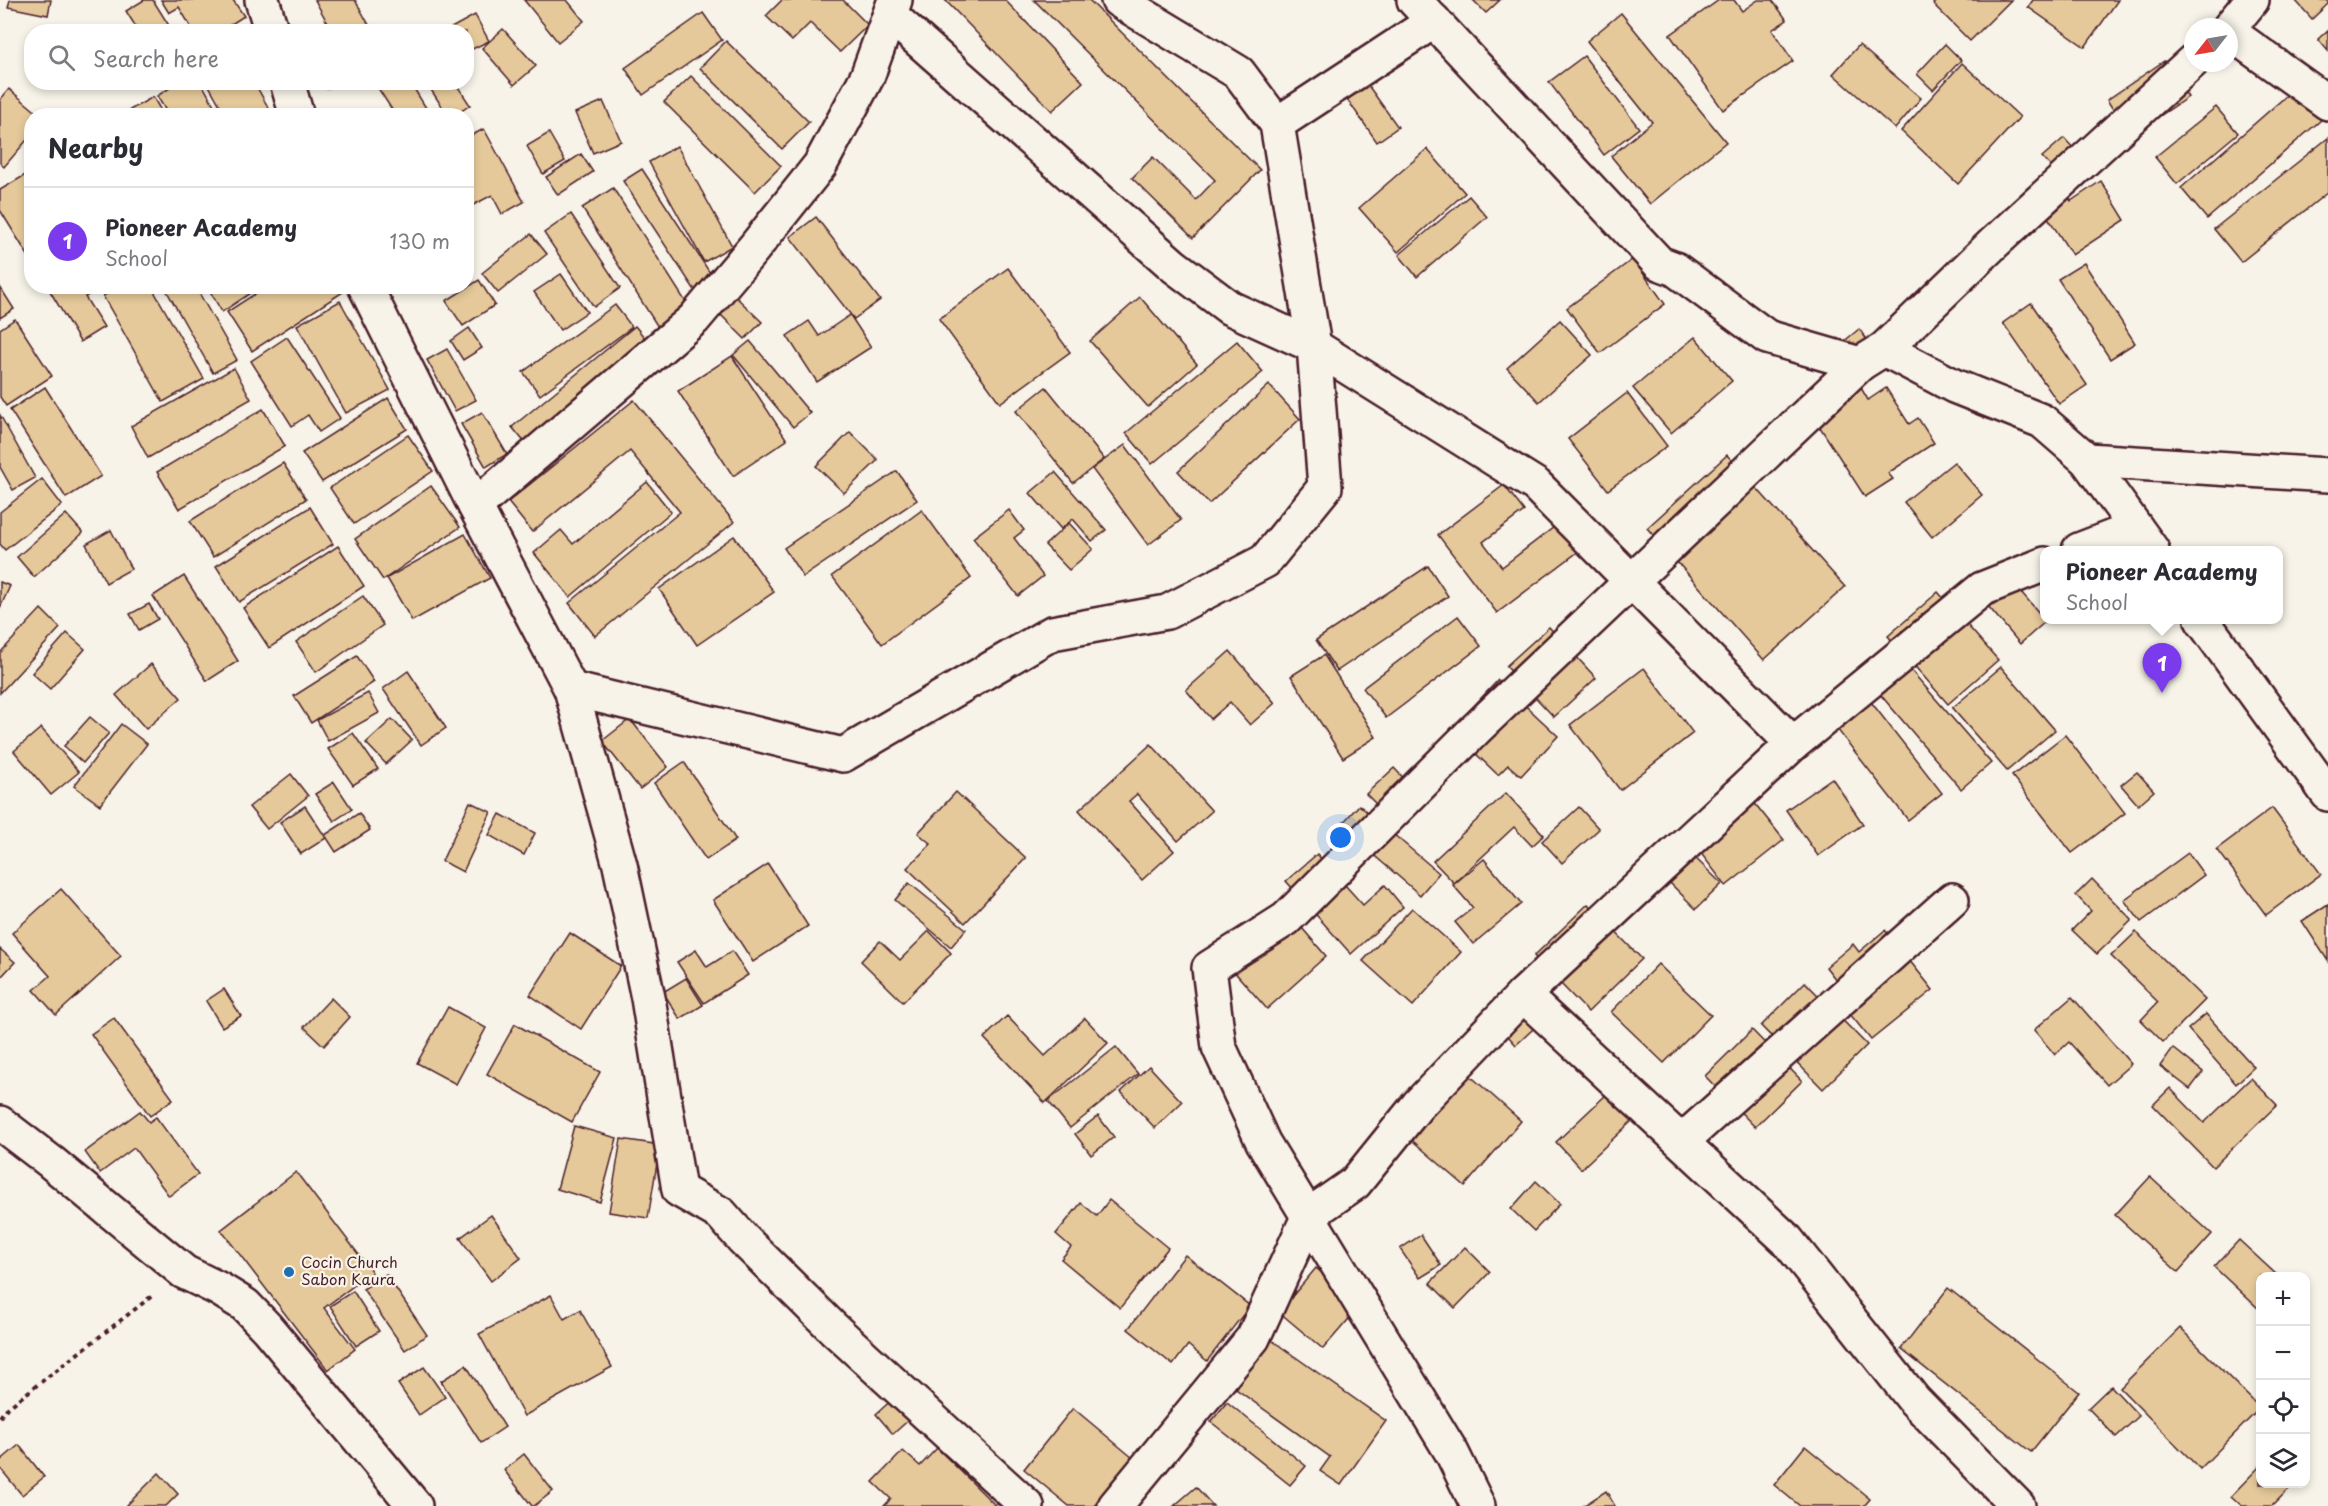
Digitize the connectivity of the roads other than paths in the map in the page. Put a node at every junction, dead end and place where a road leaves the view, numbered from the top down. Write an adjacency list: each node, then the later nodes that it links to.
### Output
1 (262, 0): 7 (street)
2 (1118, 0): 13 (street)
3 (2252, 0): 6 (street)
4 (892, 7): 15 (street); 19 (street)
5 (1424, 11): 13 (street); 16 (street)
6 (2238, 18)
7 (270, 24)
8 (2238, 37): 11 (street)
9 (2184, 69): 16 (street)
10 (289, 90): 12 (street)
11 (2328, 103)
12 (295, 108)
13 (1277, 124): 15 (street)
14 (369, 294): 19 (street)
15 (1314, 346): 23 (street); 25 (street)
16 (1872, 357): 17 (street); 23 (street)
17 (2087, 460): 18 (street); 20 (street)
18 (2328, 475)
19 (475, 506): 25 (street)
20 (2144, 539): 21 (street)
21 (2103, 546)
22 (2040, 566): 26 (street)
23 (1632, 582): 26 (street); 32 (street)
24 (2205, 624): 27 (street)
25 (571, 689): 34 (street)
26 (1793, 744): 29 (street)
27 (2328, 794)
28 (1952, 900): 31 (street)
29 (1523, 995): 31 (street); 32 (street)
30 (0, 1123): 33 (street)
31 (1682, 1141): 37 (street)
32 (1309, 1215): 35 (street); 36 (street)
33 (415, 1506)
34 (1027, 1506)
35 (1115, 1506)
36 (1478, 1506)
37 (2018, 1506)

